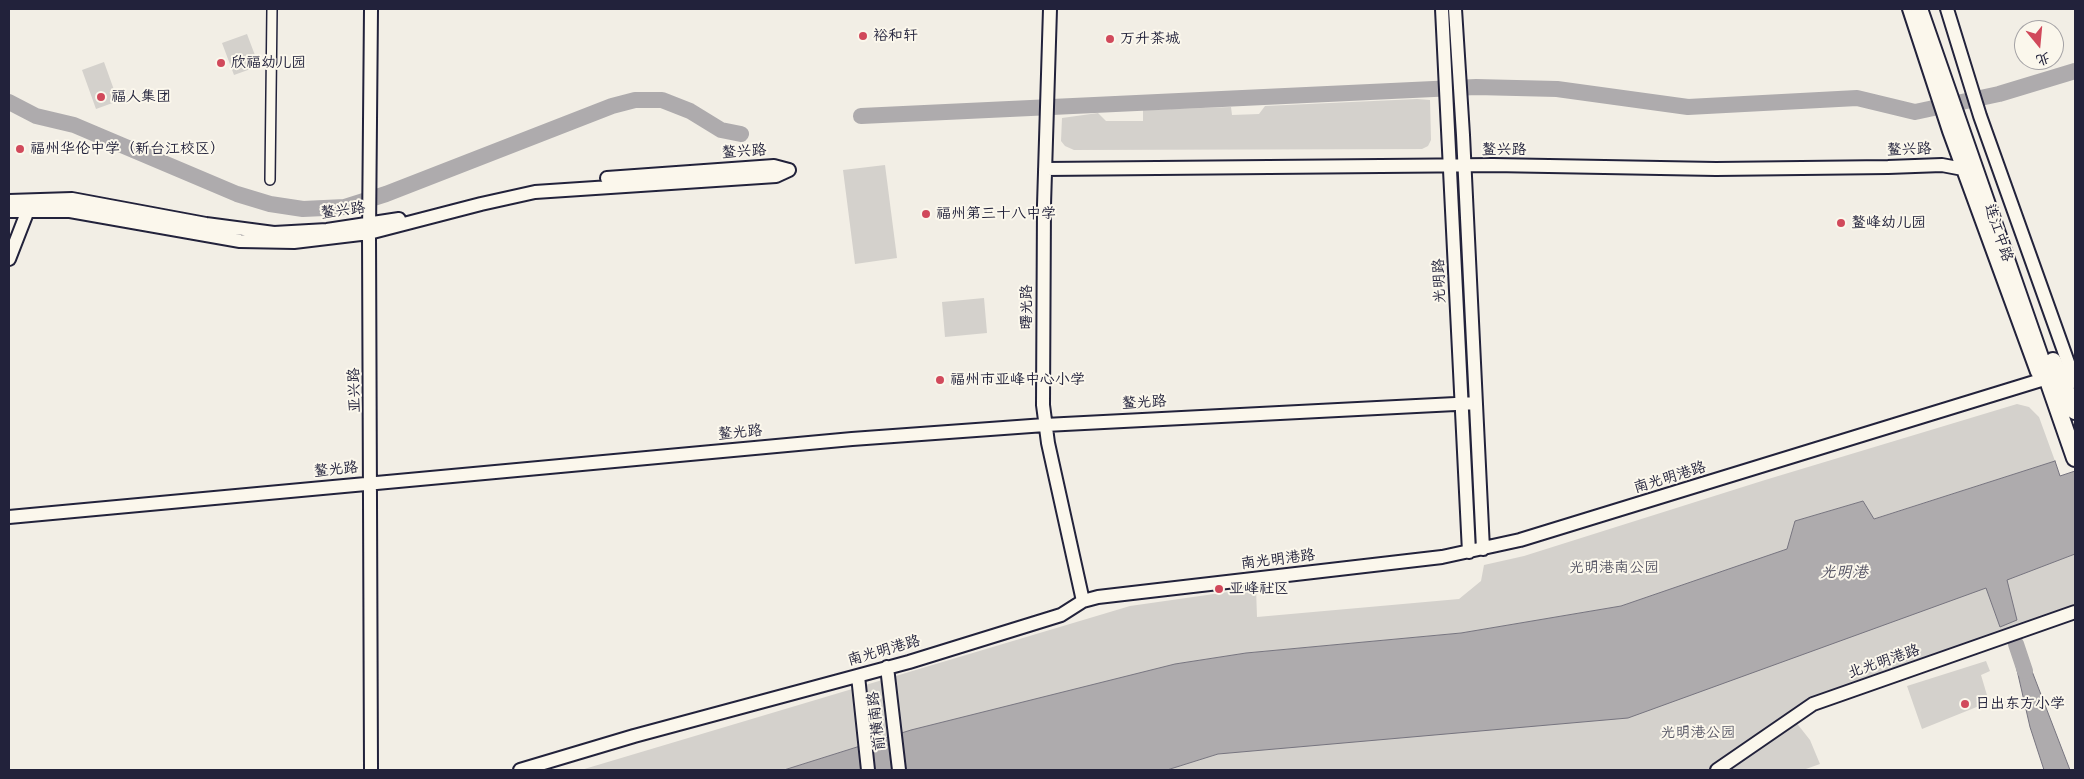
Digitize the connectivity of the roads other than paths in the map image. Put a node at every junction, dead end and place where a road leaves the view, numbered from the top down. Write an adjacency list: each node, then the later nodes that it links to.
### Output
1 (272, 9): 15 (street)
2 (371, 9): 19 (street, 亚兴路)
3 (1050, 9): 13 (street, 曙光路)
4 (1442, 9): 12 (street, 光明路)
5 (1455, 9): 12 (street, 光明路)
6 (1909, 9): 14 (street)
7 (1919, 9): 21 (highway, 连江中路)
8 (1931, 9): 21 (highway, 连江中路)
9 (1947, 9): 11 (street)
10 (1952, 9): 11 (street)
11 (1956, 34): 22 (street)
12 (1458, 166): 13 (street, 鳌兴路); 14 (street, 鳌兴路); 23 (street, 光明路); 24 (street, 光明路)
13 (1045, 169): 26 (street, 曙光路)
14 (1963, 169): 21 (street)
15 (270, 180)
16 (9, 201): 17 (street, 鳌兴路)
17 (30, 206): 18 (street, 鳌兴路); 19 (street, 鳌兴路); 20 (street)
18 (9, 211)
19 (370, 223): 19 (street, 鳌兴路); 28 (street, 亚兴路)
20 (9, 259)
21 (2049, 378): 25 (highway, 连江中路); 27 (highway, 连江中路); 30 (street, 南光明港路)
22 (2075, 382)
23 (1461, 403): 24 (street, 鳌光路); 26 (street, 鳌光路); 31 (street, 光明路)
24 (1475, 403): 30 (street, 光明路)
25 (2075, 412)
26 (1045, 424): 28 (street, 鳌光路); 32 (street, 曙光路)
27 (2075, 458)
28 (372, 483): 29 (street, 鳌光路); 36 (street, 亚兴路)
29 (9, 517)
30 (1483, 549): 31 (street, 南光明港路)
31 (1470, 552): 32 (street, 南光明港路)
32 (1083, 601): 34 (street, 南光明港路)
33 (2075, 612): 40 (street, 北光明港路)
34 (887, 668): 35 (street, 南光明港路); 39 (street, 前横南路)
35 (858, 676): 37 (street, 南光明港路); 38 (street, 前横南路)
36 (371, 770)
37 (520, 770)
38 (868, 770)
39 (899, 770)
40 (1717, 770)

